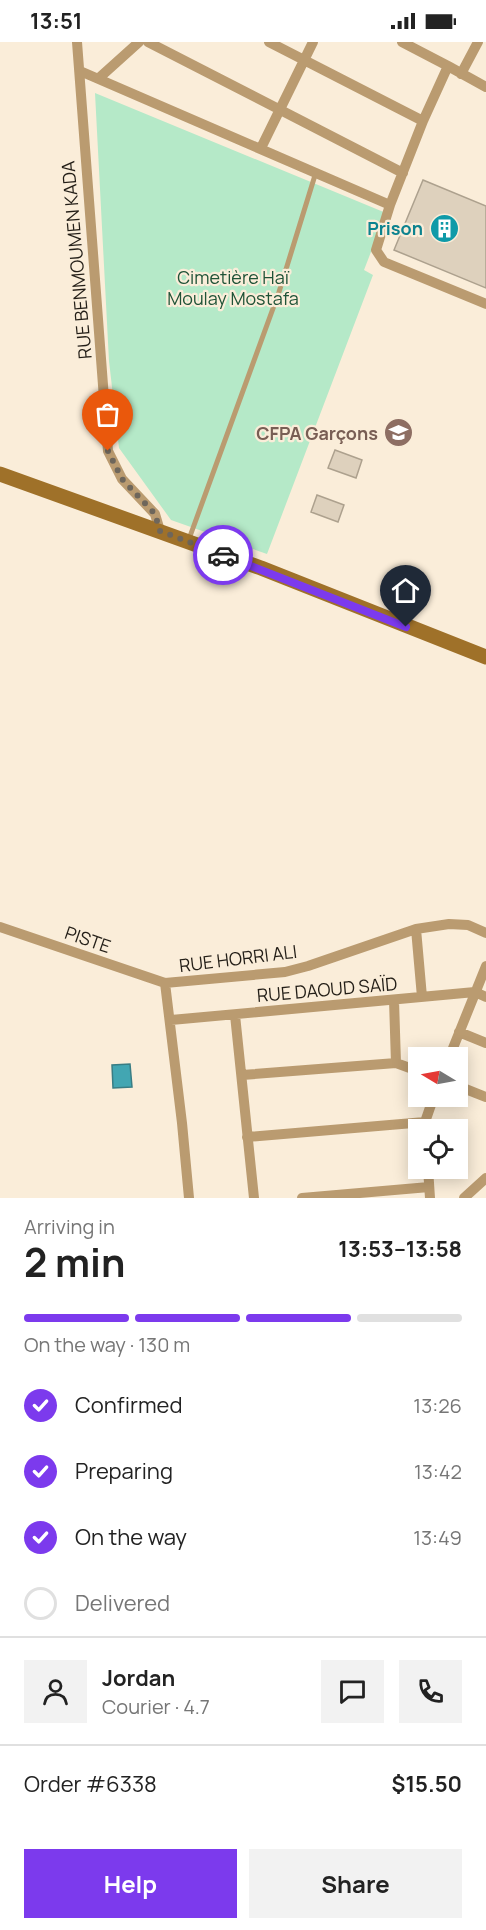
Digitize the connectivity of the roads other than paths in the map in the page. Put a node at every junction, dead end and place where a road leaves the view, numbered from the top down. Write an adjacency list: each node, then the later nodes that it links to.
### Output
1 (77, 42): 11 (street, RUE BENMOUMEN KADA)
2 (139, 42): 13 (street)
3 (148, 42): 15 (street)
4 (269, 42): 9 (street)
5 (313, 42): 9 (street)
6 (402, 42): 8 (street)
7 (478, 42): 12 (street)
8 (415, 45): 10 (street)
9 (304, 60): 15 (street); 16 (street)
10 (448, 66): 12 (street); 16 (street)
11 (80, 71): 13 (street); 23 (street, RUE BENMOUMEN KADA)
12 (462, 74): 14 (street)
13 (99, 78): 17 (street)
14 (486, 87)
15 (279, 110): 17 (street); 19 (street)
16 (423, 121): 19 (street)
17 (261, 148): 18 (street)
18 (316, 172): 20 (street); 24 (lane)
19 (403, 173): 20 (street)
20 (390, 205): 21 (street)
21 (486, 304)
22 (0, 474): 23 (main road)
23 (160, 531): 24 (main road)
24 (188, 542): 25 (main road)
25 (486, 657)
26 (0, 927): 30 (street, PISTE)
27 (416, 929): 28 (street, RUE HORRI ALI); 30 (street, RUE HORRI ALI); 33 (street)
28 (486, 933)
29 (486, 966): 31 (street)
30 (165, 983): 36 (street, RUE HORRI ALI)
31 (475, 992): 32 (street); 33 (street, RUE DAOUD SAÏD); 37 (street)
32 (486, 997)
33 (422, 998): 34 (street, RUE DAOUD SAÏD)
34 (394, 1000): 35 (street, RUE DAOUD SAÏD); 40 (street)
35 (235, 1014): 36 (street, RUE DAOUD SAÏD); 42 (street)
36 (171, 1020): 49 (street, RUE HORRI ALI)
37 (459, 1032): 38 (street); 39 (street)
38 (486, 1043)
39 (453, 1047)
40 (396, 1063): 41 (street); 42 (street)
41 (408, 1067)
42 (242, 1075): 46 (street)
43 (468, 1090): 44 (street)
44 (486, 1097)
45 (408, 1127): 46 (street)
46 (247, 1137): 50 (street)
47 (486, 1178): 52 (street)
48 (429, 1192): 51 (street)
49 (189, 1198)
50 (254, 1198)
51 (302, 1198)
52 (464, 1198)

